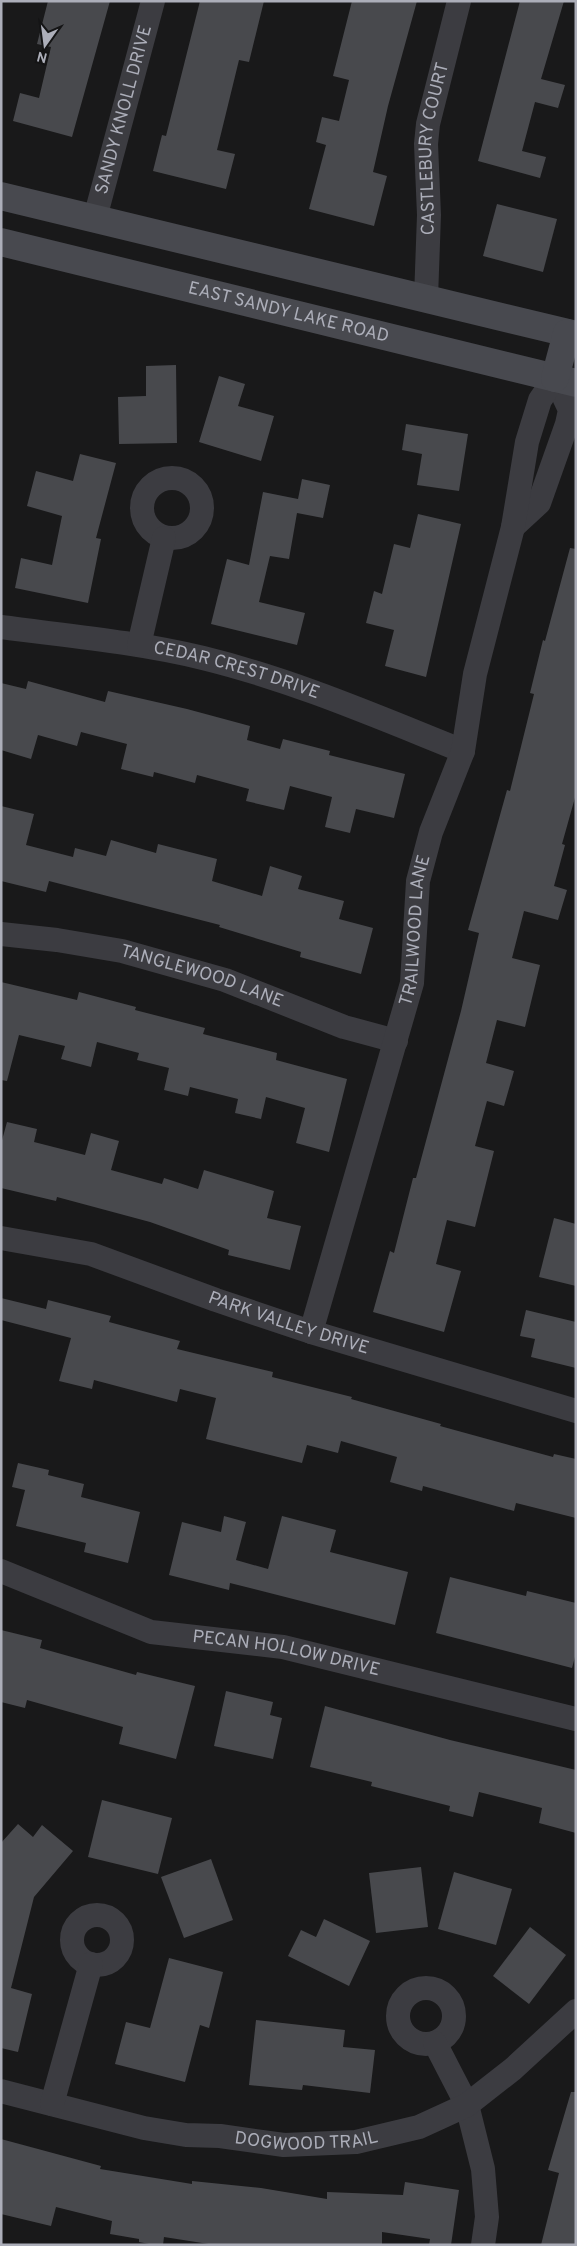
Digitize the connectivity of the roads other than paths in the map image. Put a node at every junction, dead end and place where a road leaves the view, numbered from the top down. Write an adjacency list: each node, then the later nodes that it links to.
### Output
1 (153, 1): 4 (street, SANDY KNOLL DRIVE)
2 (459, 1): 6 (street, CASTLEBURY COURT)
3 (1, 196): 4 (main road)
4 (95, 218): 6 (main road)
5 (1, 242): 8 (main road, EAST SANDY LAKE ROAD)
6 (426, 298): 7 (main road)
7 (572, 334): 8 (main road)
8 (565, 381): 9 (street, TRAILWOOD LANE); 9 (street)
9 (513, 527): 13 (street, TRAILWOOD LANE)
10 (164, 538): 12 (street)
11 (1, 628): 12 (street, CEDAR CREST DRIVE)
12 (139, 645): 13 (street, CEDAR CREST DRIVE)
13 (463, 751): 15 (street, TRAILWOOD LANE)
14 (1, 934): 15 (street, TANGLEWOOD LANE)
15 (396, 1041): 17 (street, TRAILWOOD LANE)
16 (1, 1238): 17 (street, PARK VALLEY DRIVE)
17 (311, 1332): 18 (street, PARK VALLEY DRIVE)
18 (576, 1411)
19 (1, 1571): 20 (street, PECAN HOLLOW DRIVE)
20 (576, 1719)
21 (91, 1964): 25 (street)
22 (576, 2011): 26 (street, DOGWOOD TRAIL)
23 (435, 2043): 26 (street)
24 (1, 2091): 25 (street, DOGWOOD TRAIL)
25 (52, 2104): 26 (street, DOGWOOD TRAIL)
26 (467, 2105): 27 (street)
27 (483, 2245)

